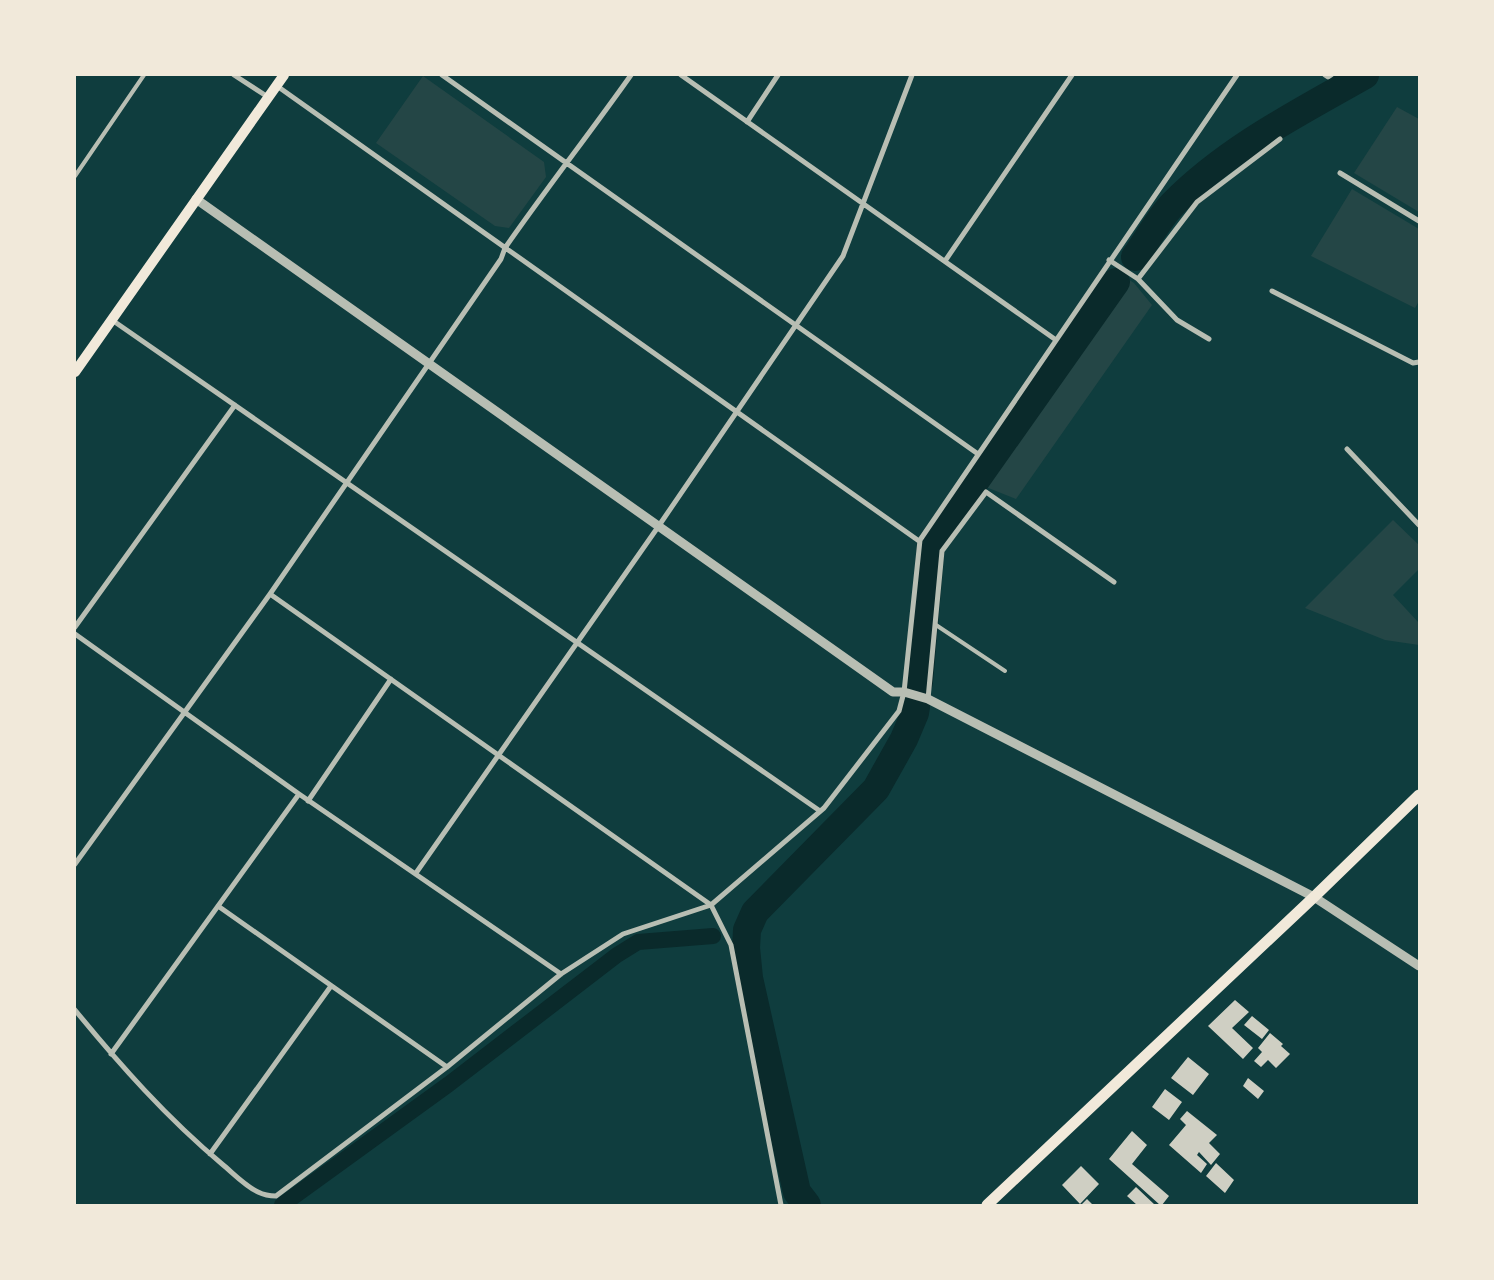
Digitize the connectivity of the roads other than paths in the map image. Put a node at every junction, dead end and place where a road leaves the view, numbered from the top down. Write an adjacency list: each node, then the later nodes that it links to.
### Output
1 (144, 75): 19 (lane)
2 (234, 75): 14 (street)
3 (284, 75): 13 (main road)
4 (442, 75): 17 (street)
5 (632, 75): 17 (street)
6 (681, 75): 15 (street)
7 (778, 75): 15 (street)
8 (912, 75): 21 (street)
9 (1072, 75): 25 (street)
10 (1237, 75): 24 (street)
11 (1325, 75): 12 (street)
12 (1331, 75)
13 (276, 86): 14 (main road); 23 (street)
14 (268, 97): 20 (main road)
15 (747, 122): 21 (street)
16 (1280, 139): 26 (street)
17 (567, 163): 23 (street); 29 (street)
18 (1340, 173): 22 (street)
19 (75, 176)
20 (196, 199): 28 (main road); 33 (street)
21 (863, 204): 25 (street); 29 (street)
22 (1419, 220)
23 (505, 248): 33 (street); 36 (street)
24 (1109, 260): 26 (street); 31 (street)
25 (945, 261): 31 (street)
26 (1138, 279): 30 (street)
27 (1272, 291): 32 (street)
28 (112, 320): 34 (main road); 35 (street)
29 (797, 326): 36 (street); 38 (street)
30 (1210, 339)
31 (1056, 340): 38 (street)
32 (1419, 362)
33 (427, 364): 39 (street); 41 (street)
34 (75, 372)
35 (235, 405): 39 (street); 46 (street)
36 (737, 412): 41 (street); 42 (street)
37 (1347, 449): 40 (street)
38 (978, 454): 42 (street)
39 (346, 482): 44 (street); 48 (street)
40 (1419, 525)
41 (658, 527): 48 (street); 51 (street)
42 (920, 541): 51 (street)
43 (1114, 582): 45 (street)
44 (270, 594): 50 (street); 53 (street)
45 (936, 625): 49 (lane); 52 (street)
46 (75, 628)
47 (75, 634): 53 (street)
48 (576, 642): 54 (street); 58 (street)
49 (1005, 671)
50 (392, 679): 54 (street); 57 (street)
51 (904, 692): 52 (street); 58 (street)
52 (928, 699): 61 (street)
53 (185, 712): 55 (street); 59 (street)
54 (498, 754): 60 (street); 62 (street)
55 (299, 794): 57 (street); 63 (street)
56 (1419, 795): 61 (main road)
57 (308, 801): 60 (street)
58 (820, 811): 62 (street)
59 (75, 864)
60 (416, 873): 65 (street)
61 (1314, 897): 64 (street); 72 (main road)
62 (712, 905): 65 (street); 71 (street)
63 (218, 906): 66 (street); 68 (street)
64 (1419, 966)
65 (561, 974): 69 (street)
66 (330, 986): 69 (street); 70 (street)
67 (75, 1010): 68 (street)
68 (110, 1054): 70 (street)
69 (447, 1067): 70 (street)
70 (210, 1154)
71 (781, 1205)
72 (987, 1205)

